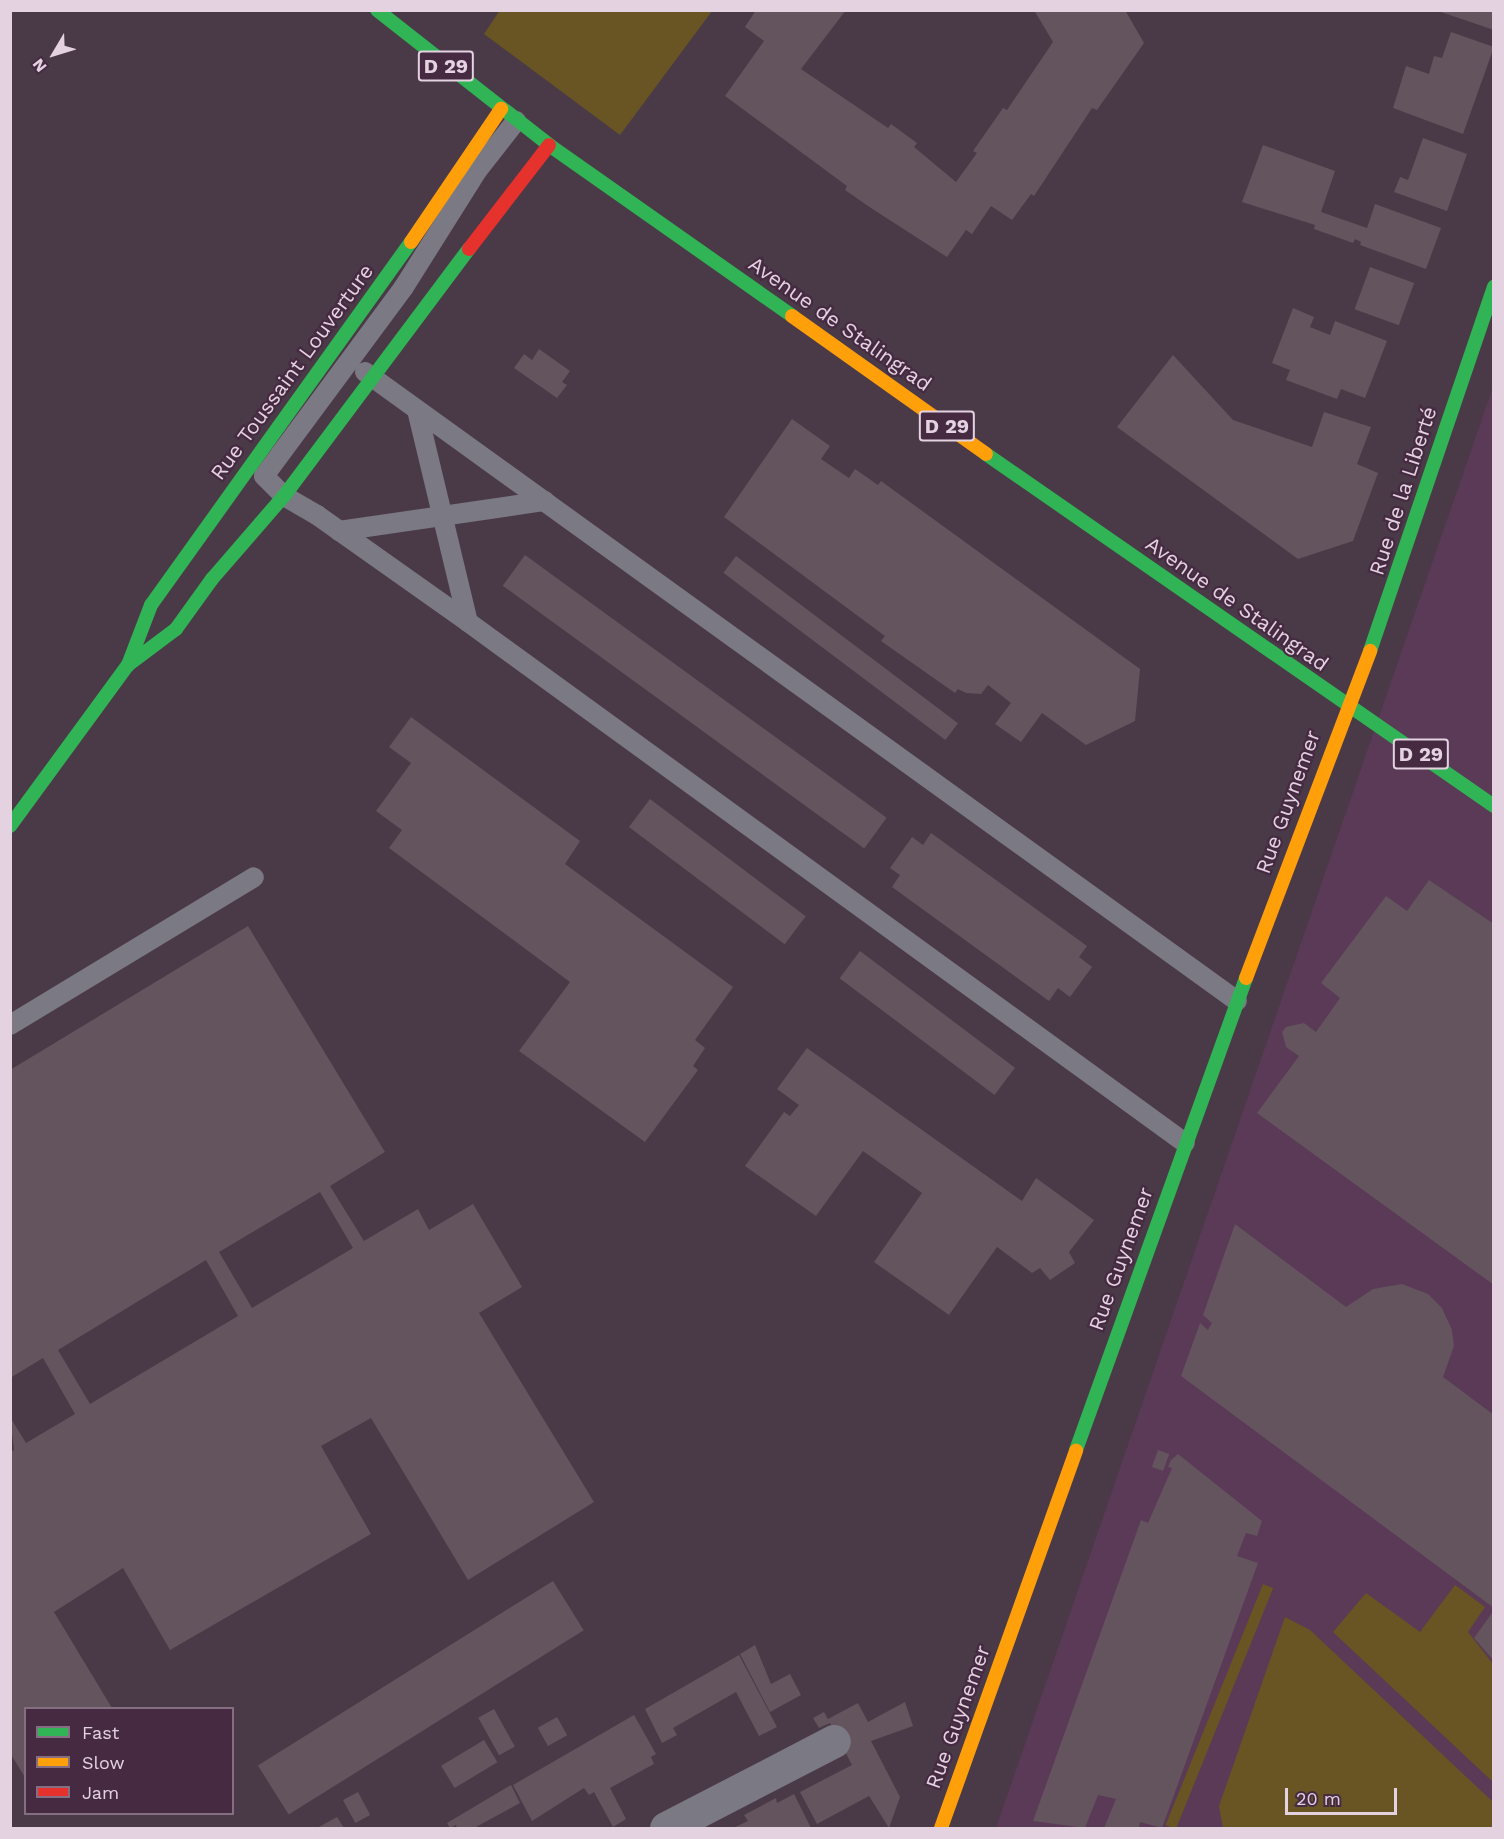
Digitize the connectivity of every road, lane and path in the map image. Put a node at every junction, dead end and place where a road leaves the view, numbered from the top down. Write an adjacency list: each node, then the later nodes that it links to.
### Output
1 (377, 10): 2 (street, Avenue de Stalingrad / D 29)
2 (508, 115): 3 (street, Avenue de Stalingrad / D 29); 5 (lane); 7 (street, Rue Toussaint Louverture)
3 (549, 145): 6 (street, Rue Toussaint Louverture); 15 (street, Avenue de Stalingrad / D 29)
4 (1494, 286): 15 (street, Rue de la Liberté)
5 (350, 362): 6 (lane); 7 (lane); 9 (lane)
6 (371, 376): 8 (lane); 9 (street, Rue Toussaint Louverture)
7 (313, 380): 14 (street, Rue Toussaint Louverture)
8 (417, 410): 10 (lane); 11 (lane)
9 (284, 496): 12 (lane); 14 (street, Rue Toussaint Louverture)
10 (545, 501): 11 (lane); 19 (lane)
11 (441, 514): 12 (lane); 13 (lane)
12 (339, 531): 13 (lane)
13 (468, 622): 21 (lane)
14 (128, 665): 17 (street, Rue Toussaint Louverture)
15 (1346, 706): 16 (street, Avenue de Stalingrad / D 29); 19 (street, Rue Guynemer)
16 (1494, 806)
17 (10, 826)
18 (254, 878): 20 (lane)
19 (1237, 1001): 21 (street, Rue Guynemer)
20 (10, 1025)
21 (1185, 1143): 24 (street, Rue Guynemer)
22 (834, 1742): 23 (street)
23 (666, 1828)
24 (941, 1828)

